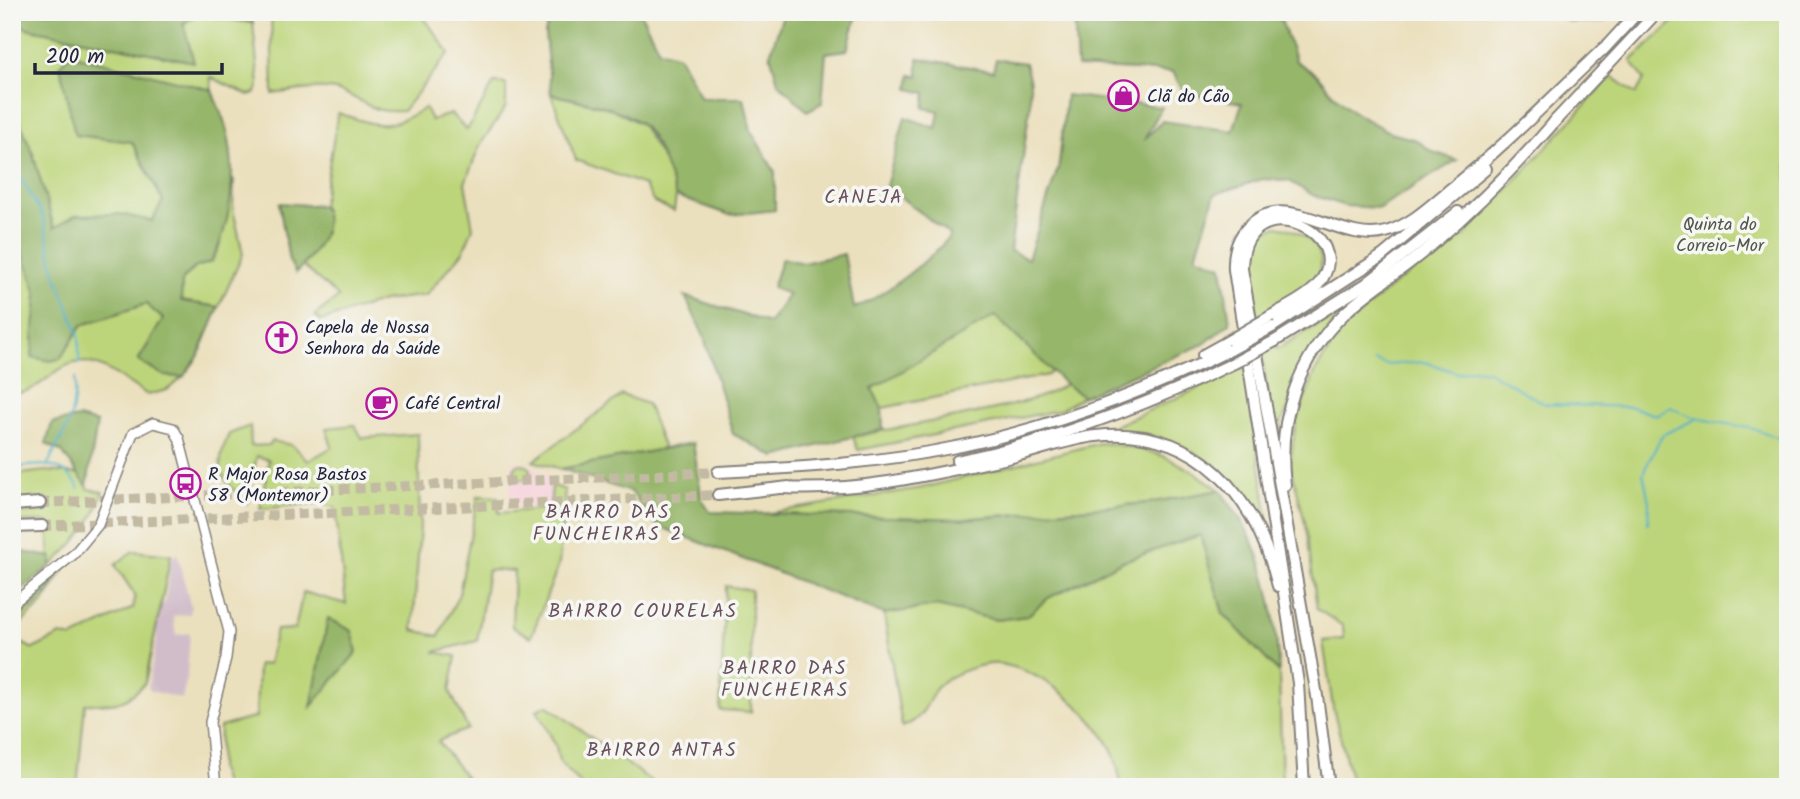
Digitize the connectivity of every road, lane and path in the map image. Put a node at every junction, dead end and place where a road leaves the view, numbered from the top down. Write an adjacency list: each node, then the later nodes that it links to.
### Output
1 (1638, 12): 3 (highway)
2 (1657, 12): 4 (highway)
3 (1605, 47): 5 (highway); 15 (highway)
4 (1557, 118): 7 (highway, bridge); 13 (highway)
5 (1272, 322): 6 (highway, bridge); 13 (highway)
6 (718, 472)
7 (783, 488): 8 (highway); 15 (highway)
8 (718, 495)
9 (40, 503): 10 (highway)
10 (12, 505)
11 (42, 526): 12 (highway)
12 (12, 527)
13 (1299, 596): 18 (highway)
14 (12, 604): 16 (main road)
15 (1289, 622): 17 (highway)
16 (216, 787)
17 (1304, 787)
18 (1329, 787)

